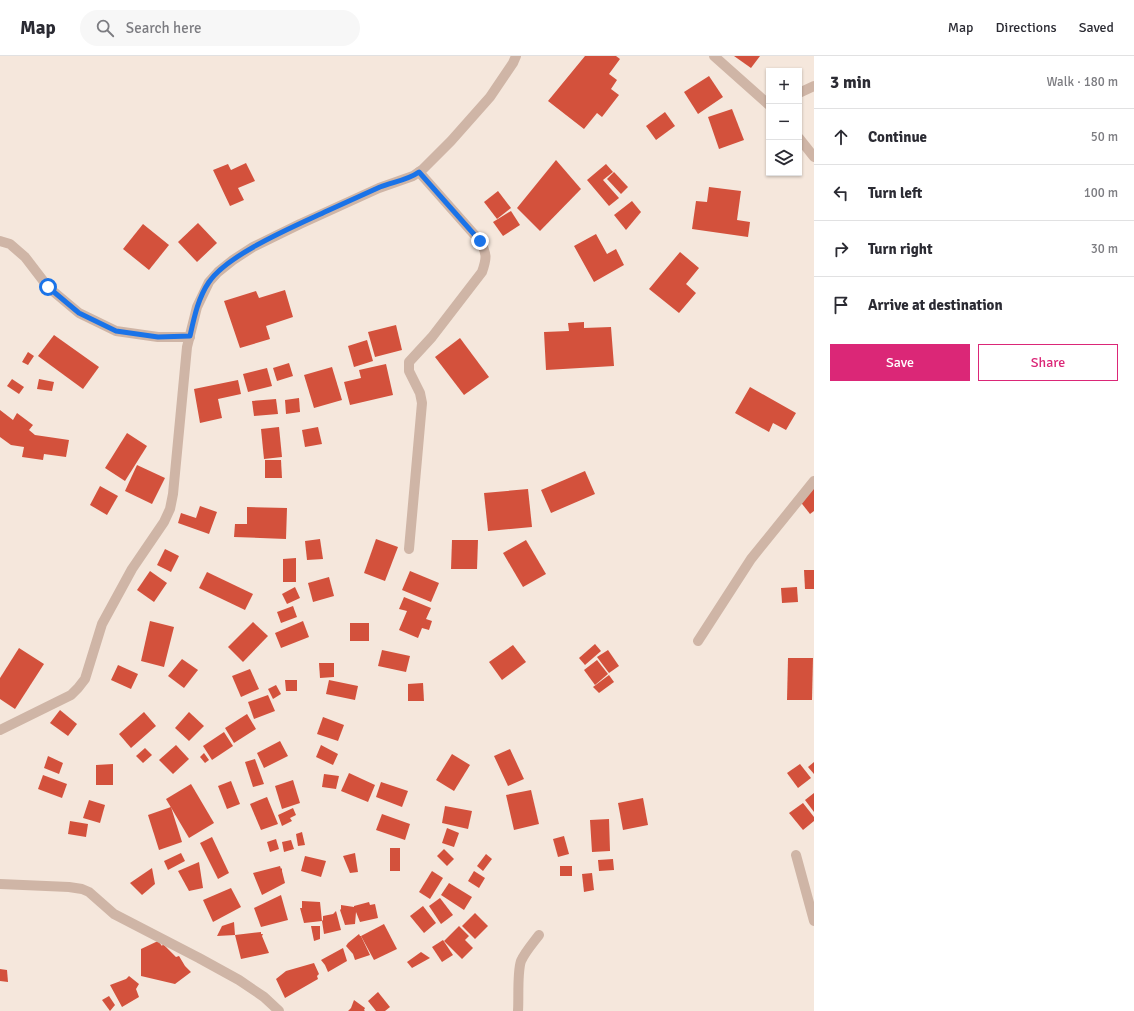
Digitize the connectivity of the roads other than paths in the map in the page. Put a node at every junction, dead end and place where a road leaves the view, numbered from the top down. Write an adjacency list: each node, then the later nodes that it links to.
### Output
1 (516, 56): 8 (street)
2 (714, 56): 5 (street)
3 (814, 86): 4 (street)
4 (802, 92)
5 (768, 104)
6 (800, 140): 7 (street)
7 (814, 158)
8 (419, 172): 10 (street); 12 (street)
9 (0, 241): 10 (street)
10 (190, 336): 14 (street)
11 (814, 481): 13 (street)
12 (409, 549)
13 (698, 640)
14 (0, 730)
15 (796, 855): 17 (street)
16 (0, 884): 19 (street)
17 (814, 921)
18 (539, 935): 20 (street)
19 (279, 1011)
20 (518, 1011)

